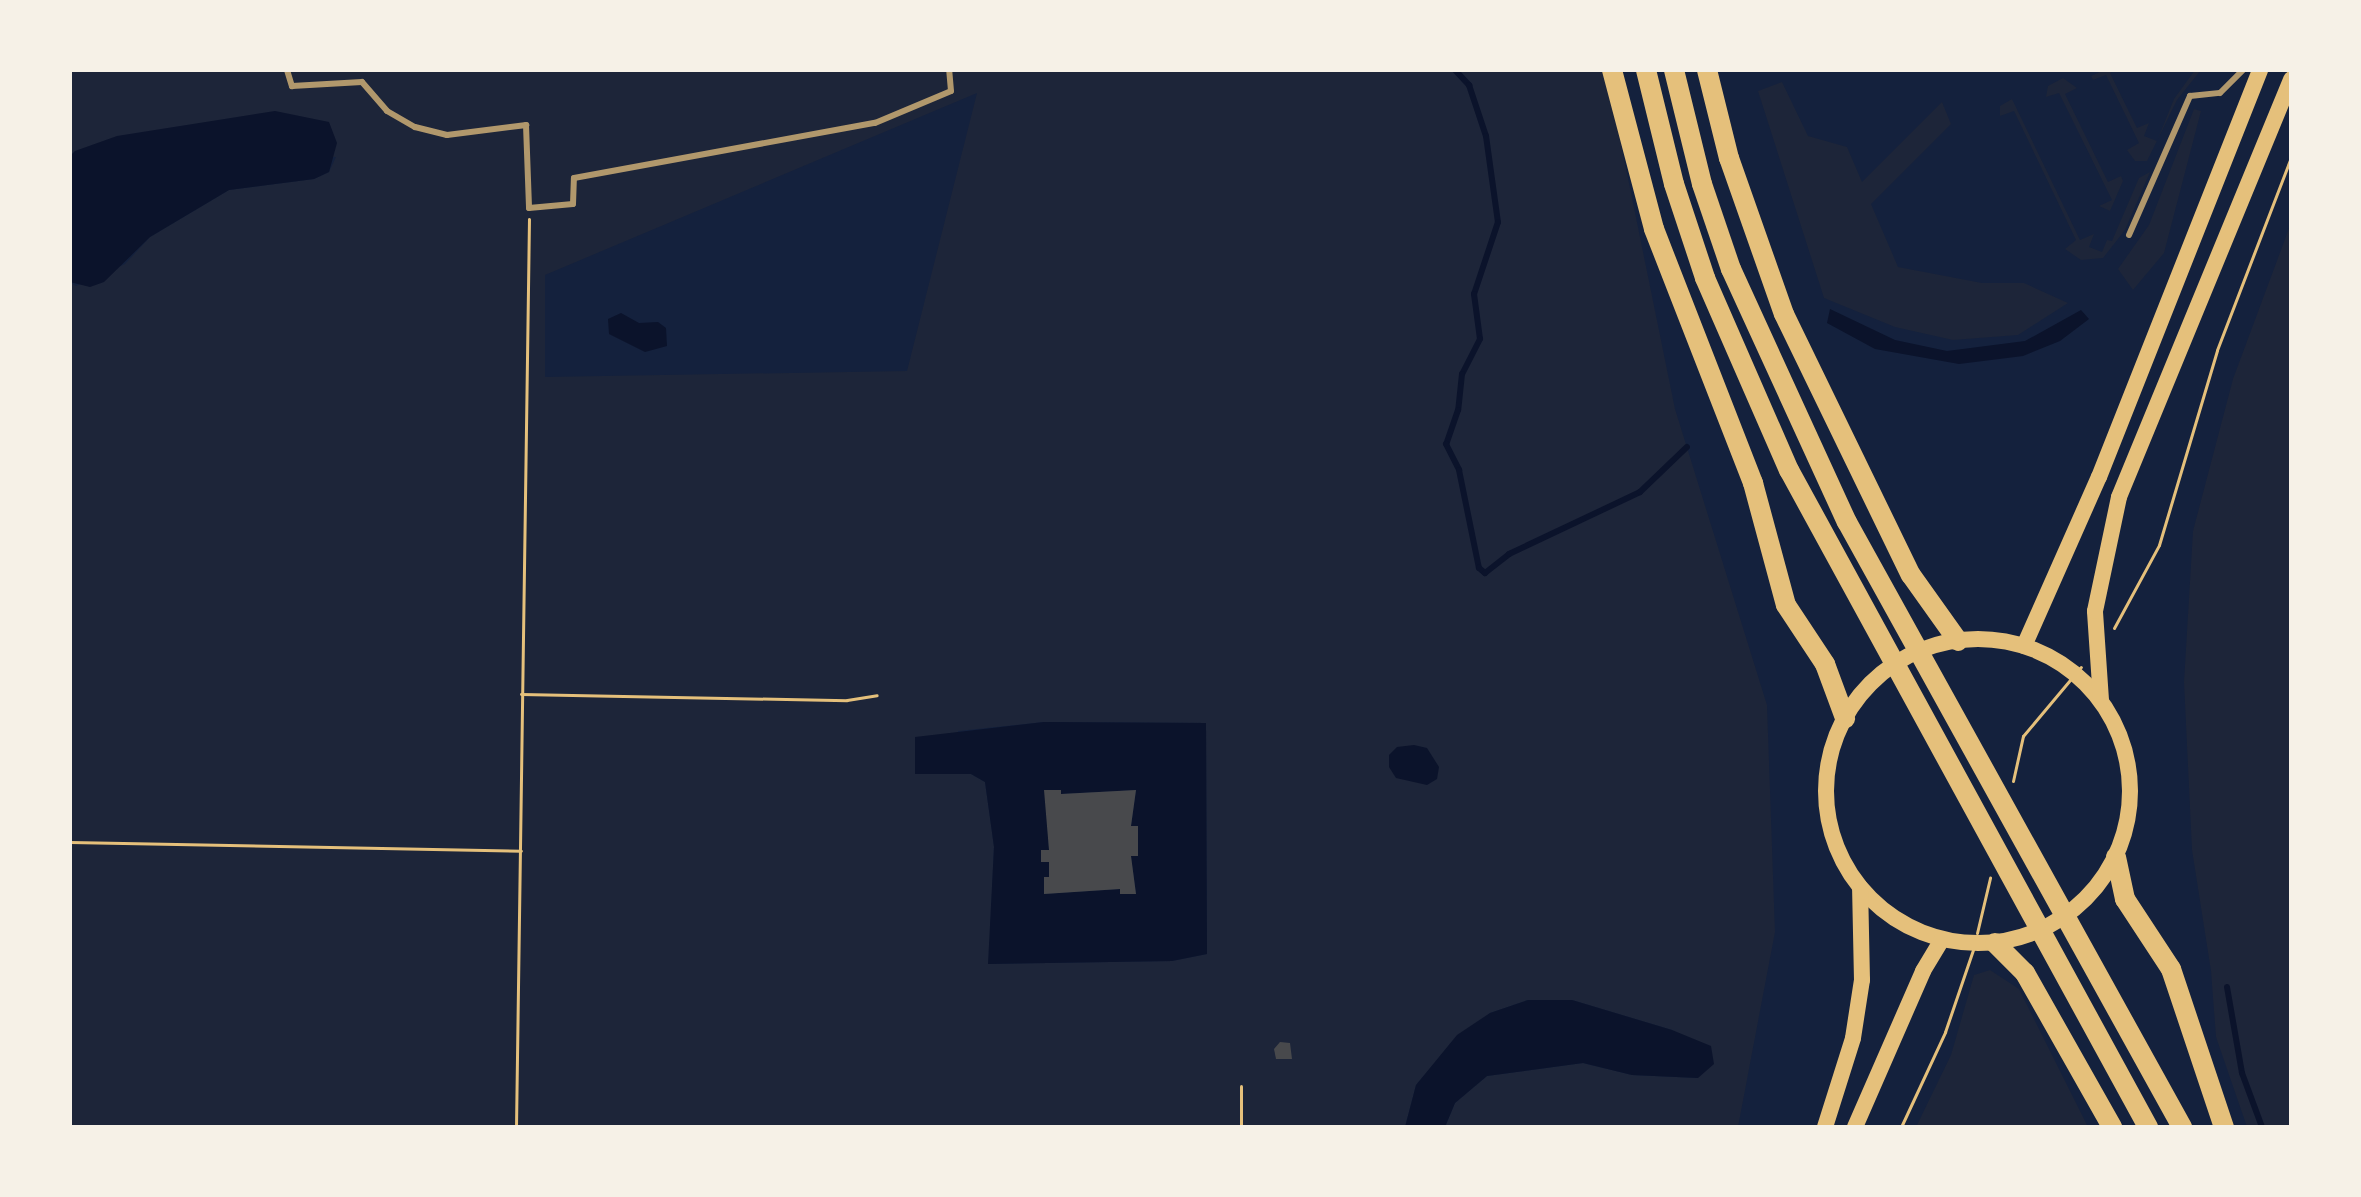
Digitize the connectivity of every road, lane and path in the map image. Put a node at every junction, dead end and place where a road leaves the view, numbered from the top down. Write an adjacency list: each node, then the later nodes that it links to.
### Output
1 (287, 70): 11 (lane)
2 (949, 70): 11 (lane)
3 (1612, 70): 20 (highway)
4 (1646, 70): 36 (highway)
5 (1674, 70): 37 (highway)
6 (1707, 70): 14 (highway)
7 (2243, 70): 12 (lane)
8 (2260, 70): 15 (main road)
9 (2291, 79): 19 (main road)
10 (2291, 157): 13 (path)
11 (529, 208): 17 (path)
12 (2129, 235)
13 (2107, 637)
14 (1948, 643): 15 (main road); 20 (main road)
15 (2024, 646): 19 (main road)
16 (2088, 659): 21 (path)
17 (521, 694): 18 (path); 23 (path)
18 (877, 695)
19 (2101, 700): 24 (main road)
20 (1845, 718): 26 (main road)
21 (2010, 795)
22 (70, 842): 23 (path)
23 (521, 851): 30 (path)
24 (2116, 857): 28 (main road); 38 (highway)
25 (1992, 869): 34 (path)
26 (1860, 887): 27 (main road); 32 (main road)
27 (1942, 939): 28 (main road); 33 (main road)
28 (1995, 943): 35 (highway)
29 (1241, 1086): 31 (path)
30 (516, 1127)
31 (1241, 1127)
32 (1825, 1127)
33 (1855, 1127)
34 (1901, 1127)
35 (2112, 1127)
36 (2148, 1127)
37 (2182, 1127)
38 (2224, 1127)

